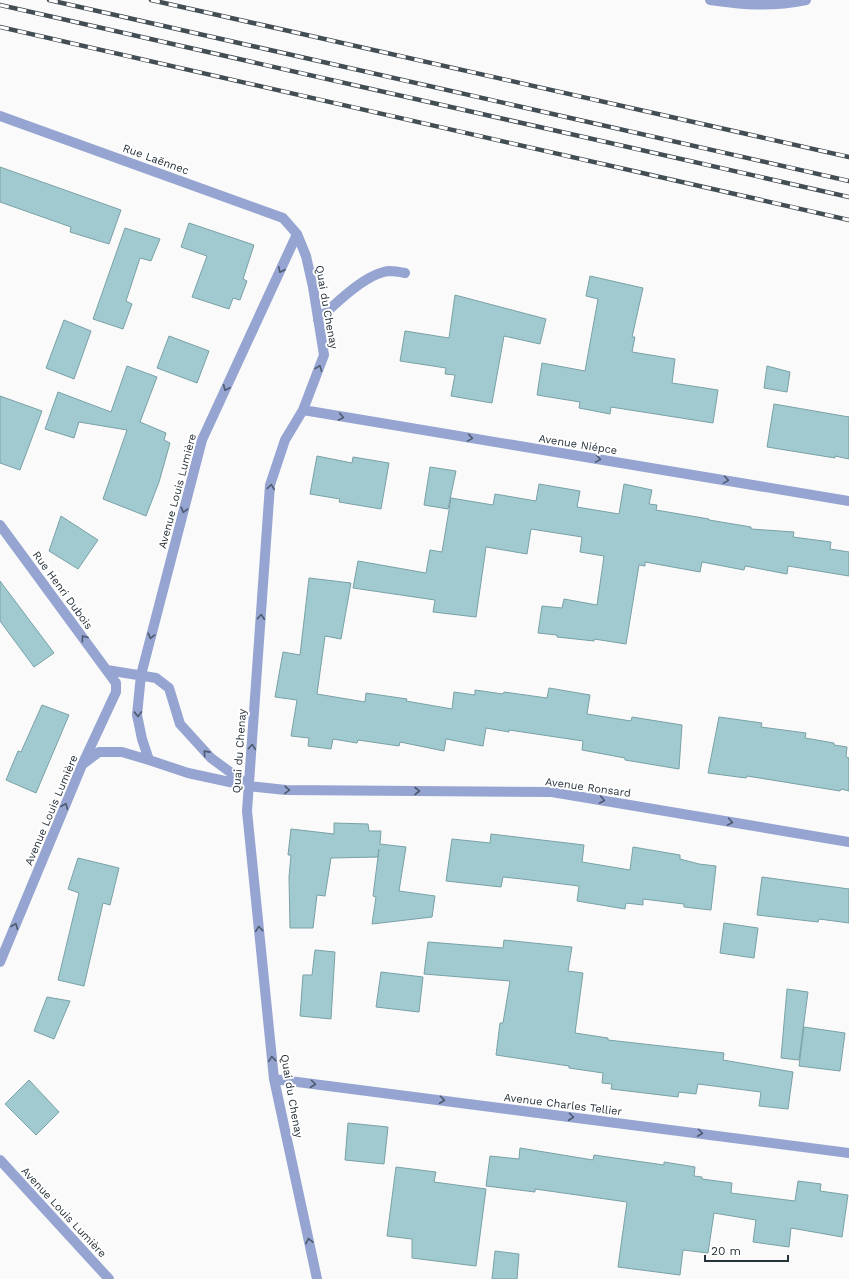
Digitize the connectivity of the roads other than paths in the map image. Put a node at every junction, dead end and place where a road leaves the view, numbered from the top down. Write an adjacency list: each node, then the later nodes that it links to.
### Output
1 (710, 0): 2 (street)
2 (806, 0)
3 (0, 116): 4 (street, Rue Laënnec)
4 (297, 234): 6 (street, Quai du Chenay); 11 (street, Avenue Louis Lumière, one-way to 11)
5 (405, 273): 6 (street)
6 (318, 320): 7 (street, Quai du Chenay, one-way to 6)
7 (303, 410): 8 (street, Avenue Niépce, one-way to 8); 14 (street, Quai du Chenay, one-way to 7)
8 (849, 501)
9 (0, 525): 10 (street, Rue Henri Dubois, one-way to 9)
10 (107, 670): 11 (street); 13 (street, Avenue Louis Lumière)
11 (141, 675): 12 (street, Avenue Louis Lumière, one-way to 12); 14 (street, one-way to 11)
12 (149, 760): 13 (street, Avenue Ronsard); 14 (street, Avenue Ronsard)
13 (82, 765): 16 (street, Avenue Louis Lumière, one-way to 13)
14 (248, 786): 15 (street, Avenue Ronsard, one-way to 15); 17 (street, Quai du Chenay, one-way to 14)
15 (849, 842)
16 (0, 962)
17 (274, 1079): 18 (street, Avenue Charles Tellier, one-way to 18); 21 (street, Quai du Chenay, one-way to 17)
18 (849, 1152)
19 (0, 1160): 20 (street, Avenue Louis Lumière)
20 (109, 1279)
21 (317, 1279)

